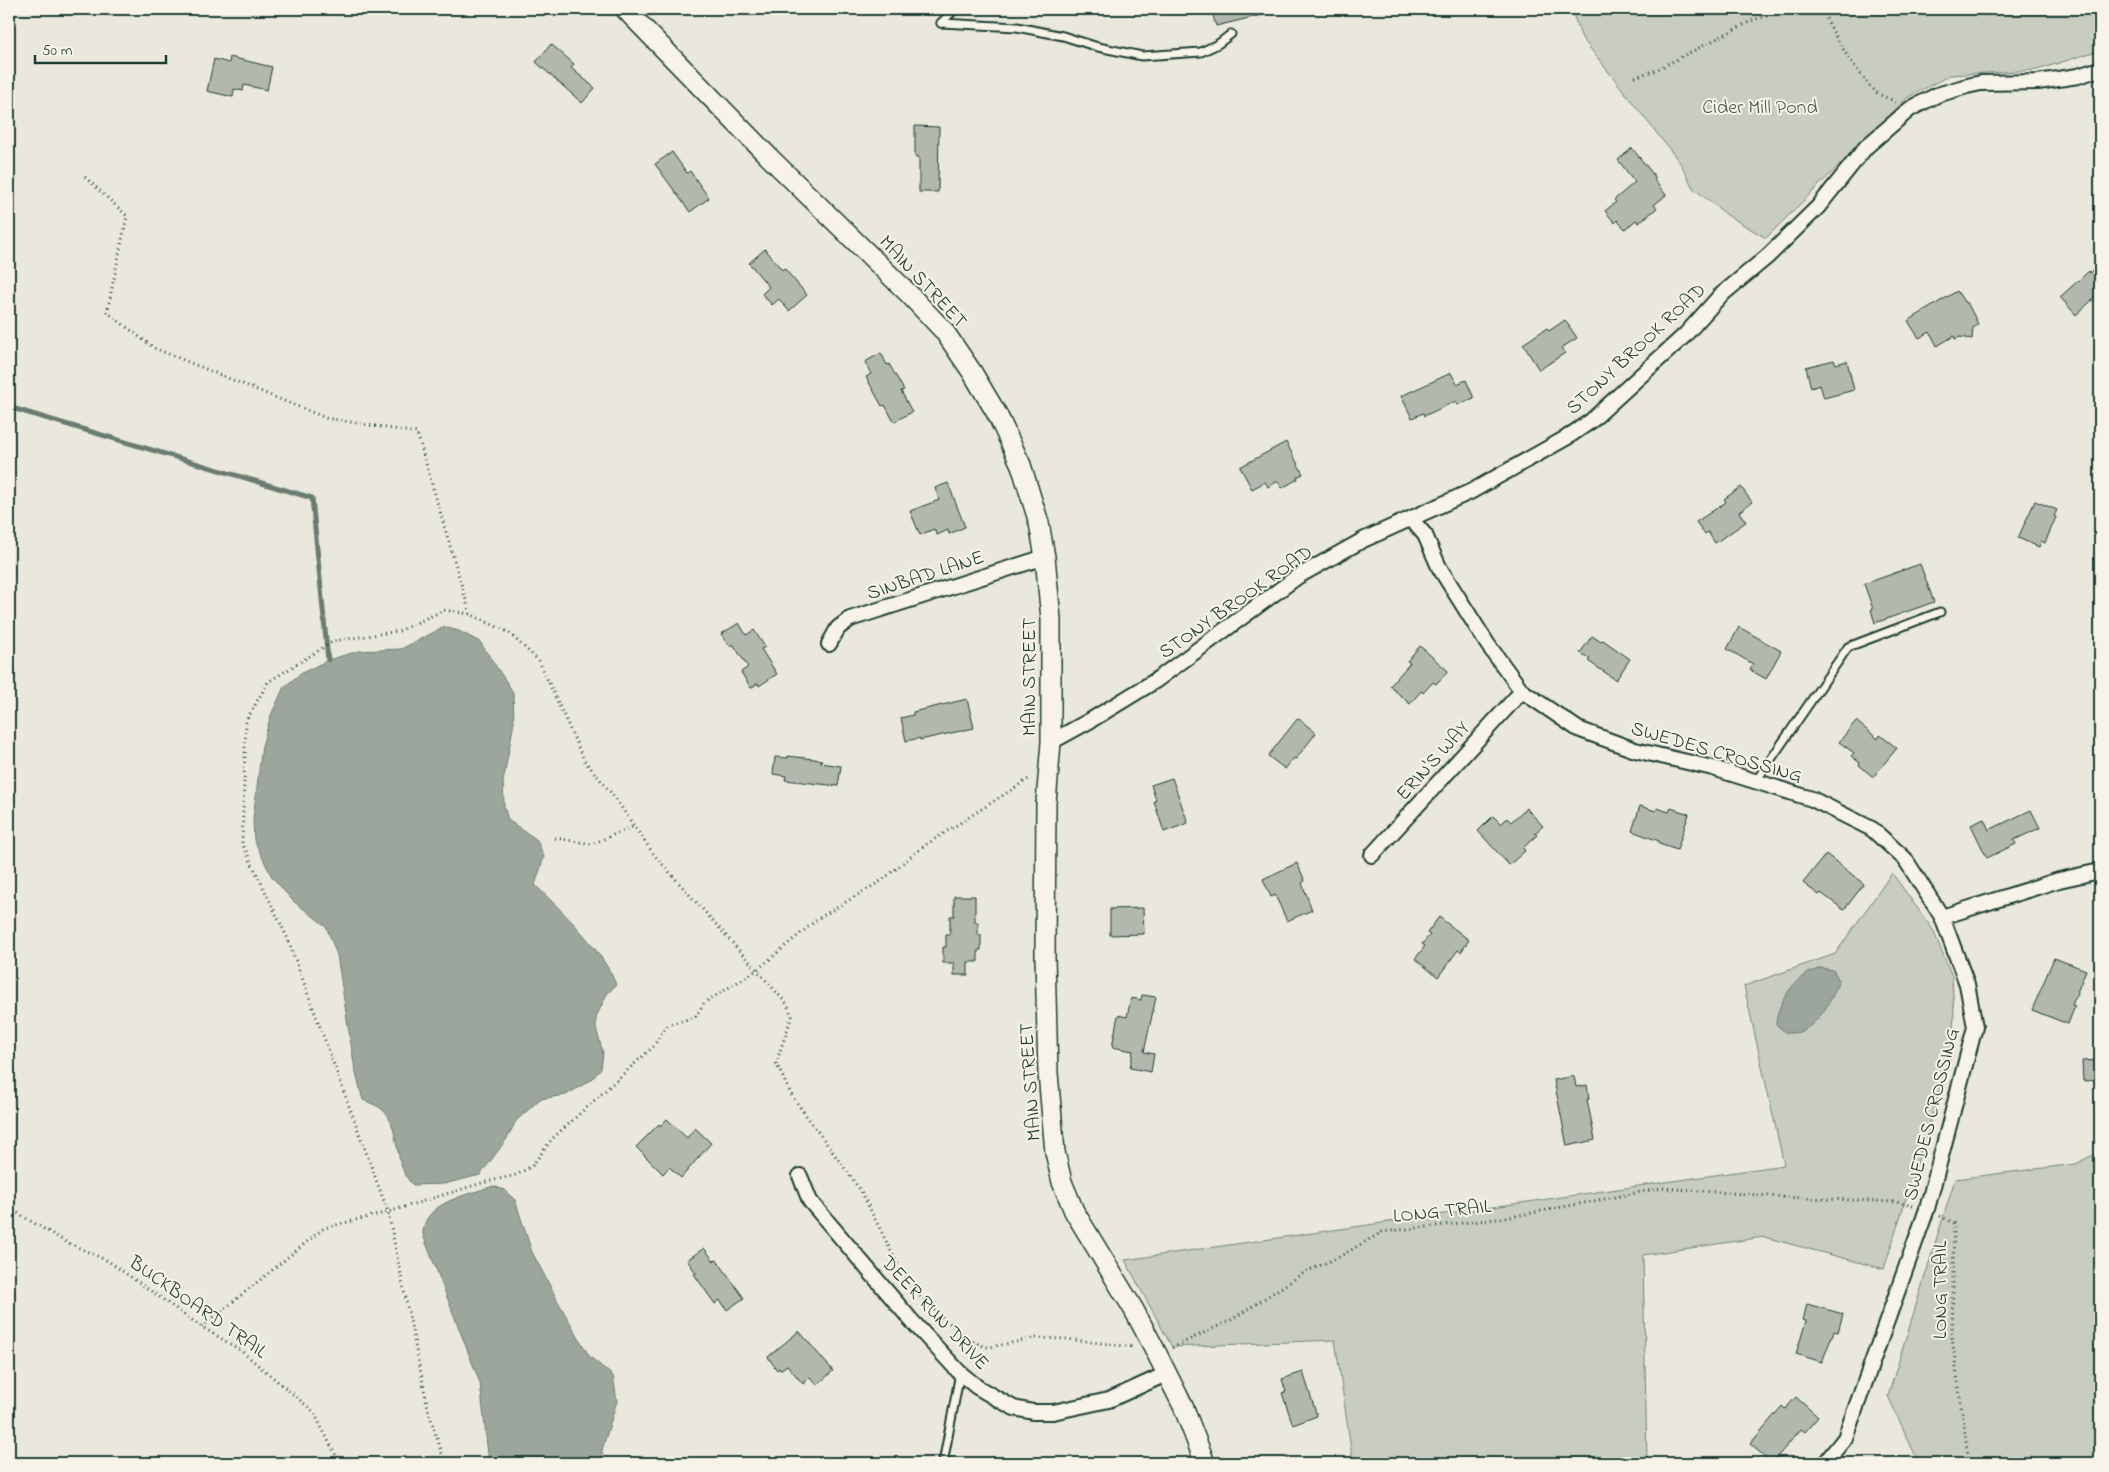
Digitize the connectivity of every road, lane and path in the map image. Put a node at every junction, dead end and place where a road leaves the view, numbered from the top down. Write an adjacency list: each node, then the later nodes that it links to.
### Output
1 (625, 9): 11 (main road, MAIN STREET)
2 (955, 9): 5 (lane)
3 (1789, 9): 7 (path)
4 (1824, 9): 8 (path)
5 (1231, 34)
6 (2100, 68): 8 (street, STONY BROOK ROAD)
7 (1635, 77)
8 (1910, 109): 10 (street, STONY BROOK ROAD)
9 (86, 176): 13 (path)
10 (1411, 519): 15 (street, SWEDES CROSSING); 16 (street, STONY BROOK ROAD)
11 (1045, 557): 14 (street, SINBAD LANE); 16 (main road, MAIN STREET)
12 (1940, 612): 18 (lane)
13 (470, 614): 19 (path); 28 (path)
14 (829, 644)
15 (1522, 691): 18 (street, SWEDES CROSSING); 21 (street, ERIN'S WAY)
16 (1051, 742): 17 (main road, MAIN STREET)
17 (1049, 769): 24 (path); 30 (main road, MAIN STREET)
18 (1756, 782): 23 (street, SWEDES CROSSING)
19 (634, 826): 20 (path); 24 (path)
20 (555, 838)
21 (1372, 856)
22 (2100, 871): 23 (street)
23 (1942, 917): 27 (street, SWEDES CROSSING)
24 (758, 970): 28 (path); 30 (path, LONG TRAIL)
25 (800, 1176): 31 (street, DEER RUN DRIVE)
26 (9, 1208): 29 (path, BUCKBOARD TRAIL)
27 (1927, 1209): 30 (path, LONG TRAIL); 37 (street, SWEDES CROSSING); 38 (path, LONG TRAIL)
28 (388, 1212): 29 (path); 34 (path)
29 (202, 1327): 33 (path, BUCKBOARD TRAIL)
30 (1153, 1346): 32 (main road, MAIN STREET)
31 (960, 1373): 32 (street, DEER RUN DRIVE); 35 (lane)
32 (1166, 1374): 36 (main road, MAIN STREET)
33 (340, 1463)
34 (445, 1463)
35 (943, 1463)
36 (1205, 1463)
37 (1825, 1463)
38 (1969, 1463)

